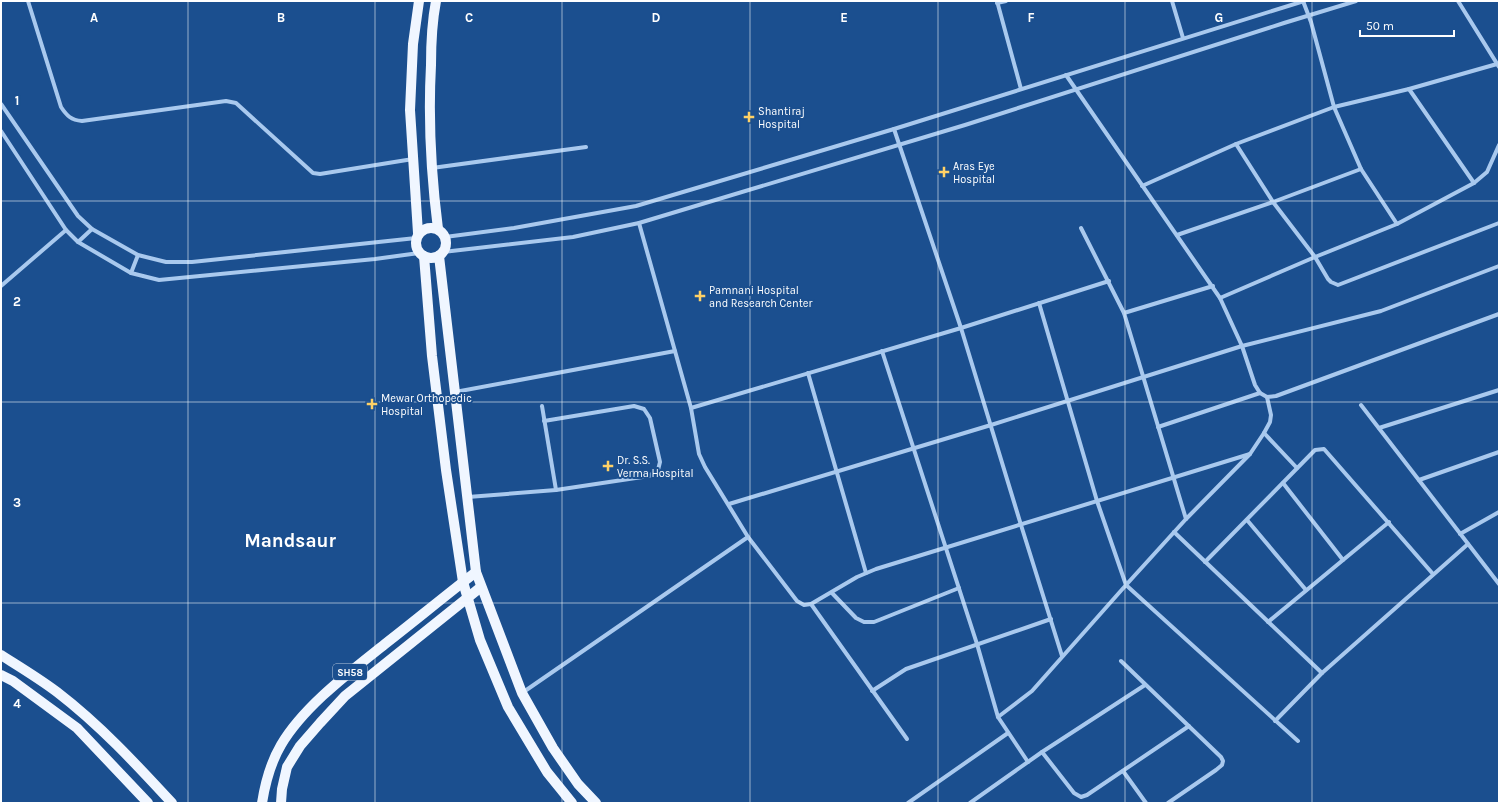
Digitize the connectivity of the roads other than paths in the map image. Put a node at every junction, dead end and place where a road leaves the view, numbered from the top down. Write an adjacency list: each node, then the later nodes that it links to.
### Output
1 (28, 1): 27 (street)
2 (419, 1): 27 (main road)
3 (436, 1): 28 (main road)
4 (1006, 1): 10 (street)
5 (1172, 1): 13 (street)
6 (1285, 1): 11 (street)
7 (1304, 1): 11 (street); 12 (street)
8 (1356, 1): 12 (street)
9 (1458, 1): 14 (street)
10 (997, 2): 16 (street)
11 (1286, 6): 13 (street)
12 (1308, 15): 18 (street); 20 (street)
13 (1183, 38): 15 (street)
14 (1498, 66): 17 (street)
15 (1066, 74): 16 (street); 18 (street)
16 (1021, 89): 21 (street)
17 (1409, 89): 20 (street); 30 (street)
18 (1076, 90): 23 (street); 31 (street)
19 (1, 104): 37 (street)
20 (1334, 107): 24 (street); 29 (street)
21 (894, 129): 23 (street); 42 (street)
22 (1, 131): 39 (street)
23 (899, 144): 33 (street); 57 (street)
24 (1236, 144): 31 (street); 32 (street)
25 (1499, 145): 30 (street)
26 (586, 147): 28 (street)
27 (414, 159): 41 (main road)
28 (432, 168): 38 (main road)
29 (1361, 169): 32 (street); 35 (street)
30 (1474, 183): 35 (street)
31 (1142, 186): 40 (street)
32 (1273, 202): 40 (street); 47 (street)
33 (639, 223): 45 (street); 59 (street)
34 (1499, 223): 47 (street)
35 (1397, 224): 47 (street)
36 (1081, 228): 50 (street)
37 (92, 229): 43 (street); 46 (street)
38 (438, 229): 41 (main road); 42 (main road)
39 (66, 230): 43 (street); 51 (street)
40 (1177, 235): 52 (street)
41 (417, 236): 44 (main road); 46 (street)
42 (445, 237): 45 (main road)
43 (78, 242): 49 (street)
44 (421, 254): 45 (main road); 49 (street); 103 (main road)
45 (441, 254): 64 (main road)
46 (138, 255): 49 (street)
47 (1315, 257): 53 (street)
48 (1499, 266): 58 (street)
49 (131, 273)
50 (1109, 281): 54 (street); 55 (street)
51 (1, 286)
52 (1213, 286): 53 (street); 55 (street)
53 (1220, 298): 58 (street)
54 (1039, 303): 57 (street); 67 (street)
55 (1124, 313): 62 (street)
56 (1499, 314): 66 (street)
57 (961, 328): 60 (street); 72 (street)
58 (1242, 346): 62 (street); 65 (street)
59 (675, 351): 64 (street); 70 (street)
60 (882, 351): 61 (street); 76 (street)
61 (808, 373): 70 (street); 80 (street)
62 (1144, 378): 67 (street); 73 (street)
63 (1499, 390): 74 (street)
64 (455, 393): 85 (main road)
65 (1260, 393): 66 (street); 73 (street)
66 (1268, 397): 75 (street)
67 (1068, 401): 72 (street); 86 (street)
68 (1361, 405): 74 (street)
69 (542, 406): 71 (street)
70 (691, 408): 87 (street)
71 (544, 421): 84 (street); 84 (street)
72 (991, 425): 76 (street); 92 (street)
73 (1158, 427): 81 (street)
74 (1379, 428): 82 (street)
75 (1264, 433): 78 (street); 79 (street)
76 (914, 448): 80 (street); 97 (street)
77 (1499, 452): 82 (street)
78 (1250, 454): 81 (street); 89 (street)
79 (1298, 468): 83 (street); 91 (street)
80 (836, 471): 87 (street); 101 (street)
81 (1174, 478): 86 (street); 89 (street)
82 (1419, 480): 94 (street)
83 (1283, 483): 90 (street); 98 (street)
84 (556, 490): 85 (street)
85 (467, 497): 100 (main road)
86 (1097, 501): 92 (street); 105 (street)
87 (729, 504): 95 (street)
88 (1499, 512): 94 (street)
89 (1186, 519): 93 (street)
90 (1247, 520): 99 (street); 108 (street)
91 (1389, 522): 98 (street); 102 (street)
92 (1021, 525): 97 (street); 112 (street)
93 (1174, 532): 99 (street); 105 (street)
94 (1460, 534): 96 (street)
95 (748, 537): 111 (street); 122 (street)
96 (1468, 544): 102 (street); 104 (street)
97 (946, 548): 101 (street); 107 (street)
98 (1343, 560): 108 (street)
99 (1205, 562): 113 (street)
100 (476, 572): 103 (main road, SH58); 106 (main road)
101 (866, 573): 109 (street)
102 (1433, 574): 118 (street)
103 (463, 582): 110 (main road); 134 (main road, SH58)
104 (1499, 584)
105 (1126, 585): 116 (street); 124 (street)
106 (481, 586): 110 (main road, SH58); 122 (main road)
107 (959, 588): 109 (street); 114 (street)
108 (1306, 590): 113 (street)
109 (832, 593): 111 (street)
110 (468, 596): 135 (main road, SH58); 136 (main road)
111 (811, 604): 121 (street)
112 (1051, 619): 114 (street); 116 (street)
113 (1268, 622): 118 (street)
114 (977, 644): 121 (street); 123 (street)
115 (1, 655): 133 (main road)
116 (1062, 656): 123 (street)
117 (1120, 661): 120 (street)
118 (1322, 674): 124 (street)
119 (1, 675): 132 (main road)
120 (1145, 685): 125 (street); 129 (street)
121 (872, 691): 127 (street)
122 (522, 693): 137 (main road)
123 (998, 717): 126 (street)
124 (1275, 721): 128 (street)
125 (1189, 726): 131 (street); 141 (street)
126 (1008, 733): 130 (street); 138 (street)
127 (907, 739)
128 (1298, 741)
129 (1042, 752): 130 (street); 131 (street)
130 (1028, 762): 139 (street)
131 (1123, 770): 140 (street)
132 (148, 803)
133 (172, 803)
134 (262, 803)
135 (281, 803)
136 (572, 803)
137 (596, 803)
138 (908, 803)
139 (970, 803)
140 (1146, 803)
141 (1168, 803)

